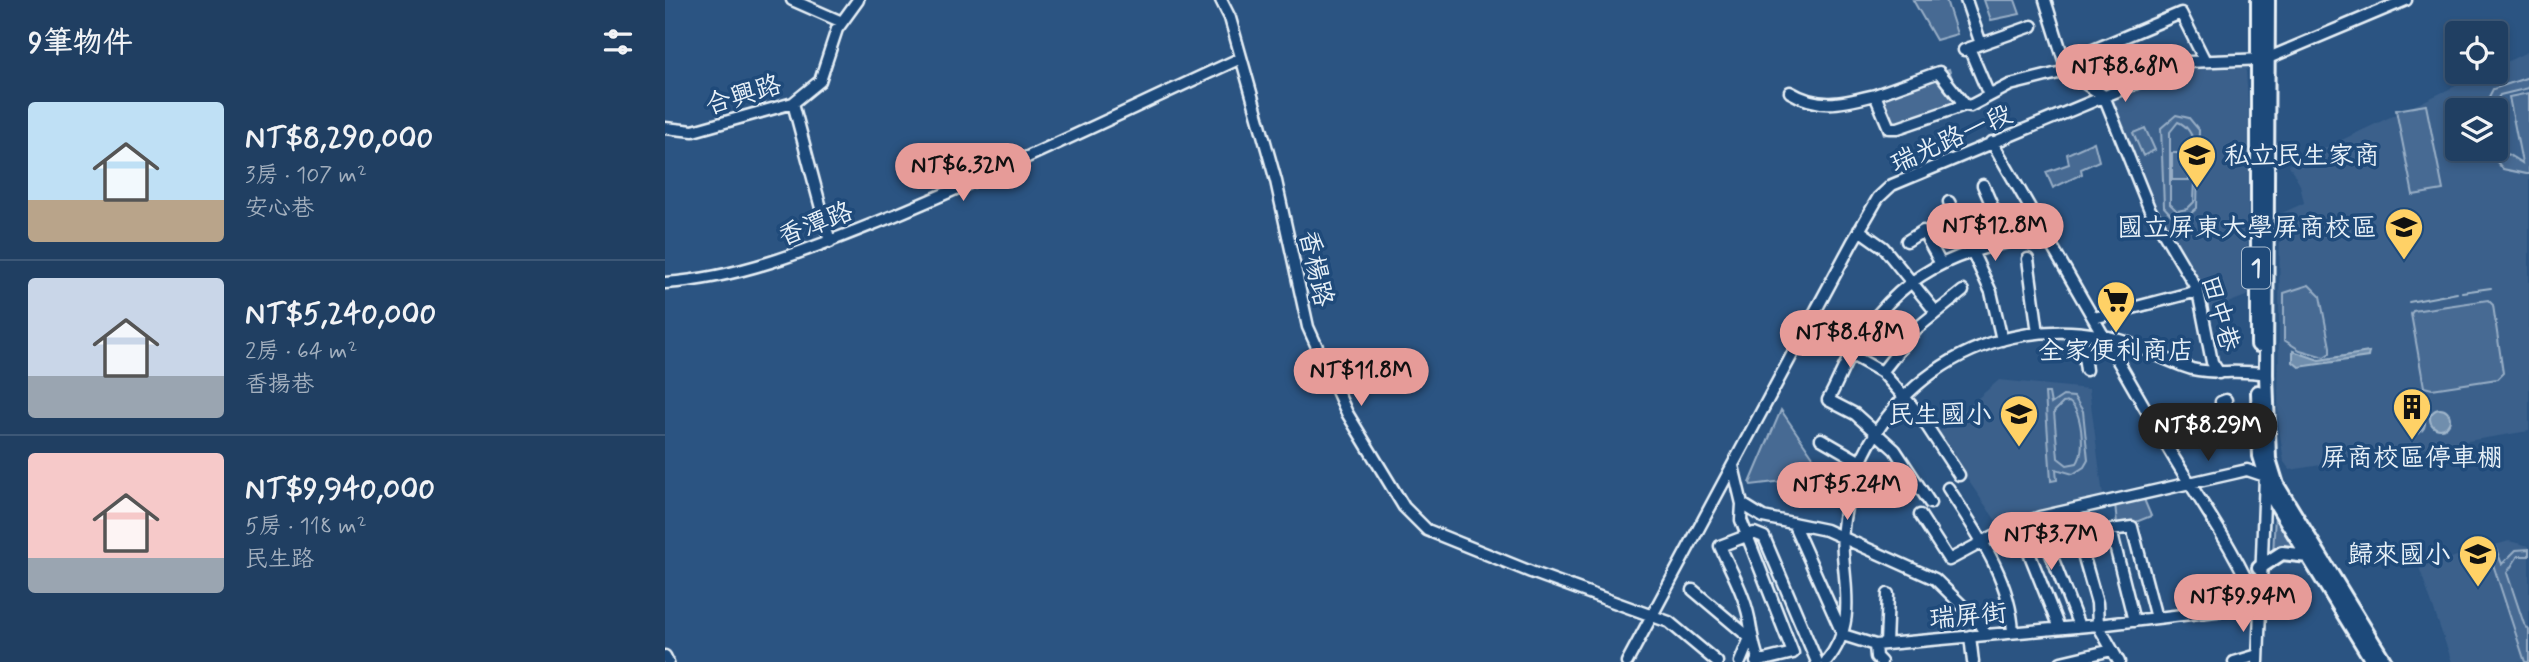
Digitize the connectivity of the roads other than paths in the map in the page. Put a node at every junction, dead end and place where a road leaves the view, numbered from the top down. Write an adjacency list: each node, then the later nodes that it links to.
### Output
1 (792, 0): 9 (street)
2 (858, 0): 9 (street, 合興路)
3 (1221, 0): 12 (street, 香楊路)
4 (1966, 0): 11 (street)
5 (2045, 0): 15 (street)
6 (2258, 0): 14 (main road, 1)
7 (2268, 0): 14 (main road, 1)
8 (2406, 0): 14 (street)
9 (842, 22): 20 (street, 合興路)
10 (2032, 26): 11 (street)
11 (1981, 44): 18 (street)
12 (1241, 58): 30 (street, 香潭路); 77 (street, 香楊路)
13 (2204, 59): 14 (street, 瑞光路一段); 15 (street); 19 (street, 瑞光路一段)
14 (2262, 59): 49 (main road, 1)
15 (2066, 66): 18 (street); 19 (street)
16 (1790, 92): 17 (street)
17 (1875, 95): 21 (street); 21 (street)
18 (1989, 95): 21 (street)
19 (2104, 96): 23 (street, 瑞光路一段); 37 (street, 田中巷)
20 (793, 103): 22 (street, 合興路); 30 (street)
21 (1968, 106)
22 (665, 128)
23 (1992, 142): 26 (street, 瑞光路一段); 27 (street)
24 (1983, 185): 29 (street)
25 (1949, 202): 31 (street)
26 (1859, 230): 34 (street); 40 (street, 瑞光路一段)
27 (2046, 235): 29 (street); 39 (street)
28 (1907, 241): 33 (street)
29 (2007, 241): 31 (street)
30 (829, 242): 35 (street, 香潭路)
31 (1972, 250): 33 (street); 44 (street)
32 (2028, 259): 41 (street)
33 (1941, 264): 34 (street)
34 (1912, 281): 38 (street); 45 (street)
35 (665, 284)
36 (1962, 291): 38 (street)
37 (2198, 291): 39 (street); 48 (street, 田中巷)
38 (1935, 311): 47 (street)
39 (2094, 318): 43 (street)
40 (1805, 329): 45 (street); 57 (street, 瑞光路一段)
41 (2038, 333): 42 (street); 44 (street)
42 (2081, 334): 43 (street); 46 (street)
43 (2104, 336): 48 (street); 60 (street)
44 (2003, 340): 50 (street)
45 (1851, 353): 47 (street); 53 (street)
46 (2086, 370)
47 (1882, 372): 50 (street)
48 (2219, 373): 49 (street)
49 (2262, 373): 55 (main road, 1); 59 (main road, 1)
50 (1903, 398): 53 (street); 58 (street)
51 (2226, 400): 52 (street)
52 (2224, 414)
53 (1874, 433): 56 (street); 63 (street)
54 (1821, 439): 56 (street)
55 (2269, 459): 59 (street); 106 (main road, 1)
56 (1859, 461): 70 (street)
57 (1733, 466): 62 (street); 77 (street, 瑞光路一段)
58 (1959, 475)
59 (2265, 476): 60 (street); 72 (main road, 1); 73 (street)
60 (2190, 484): 65 (street); 76 (street)
61 (1948, 488): 71 (street)
62 (1742, 503): 66 (street); 69 (street)
63 (1930, 503)
64 (1920, 515): 71 (street)
65 (2040, 517): 67 (street); 80 (street)
66 (1793, 523): 70 (street); 84 (street)
67 (2018, 525): 71 (street); 82 (street)
68 (2075, 526): 81 (street)
69 (1746, 536): 87 (street); 97 (street); 98 (street)
70 (1844, 537): 84 (street); 85 (street)
71 (1983, 541): 83 (street)
72 (2308, 556): 73 (main road); 105 (main road, 1)
73 (2259, 568): 76 (street)
74 (1693, 590): 87 (street)
75 (1888, 594): 88 (street)
76 (2258, 606): 78 (street, 瑞屏街); 92 (street)
77 (1653, 617): 94 (street, 瑞光路一段); 95 (street, 香楊路)
78 (2156, 618): 79 (street, 瑞屏街); 79 (street)
79 (2134, 621): 81 (street, 瑞屏街)
80 (2079, 625): 81 (street, 瑞屏街); 82 (street, 瑞屏街)
81 (2098, 625): 90 (street)
82 (2059, 628): 83 (street, 瑞屏街)
83 (2013, 632): 85 (street, 瑞屏街)
84 (1843, 635): 89 (street, 瑞屏街); 99 (street)
85 (1986, 635): 86 (street, 瑞屏街)
86 (1970, 636): 88 (street, 瑞屏街); 101 (street)
87 (1750, 638): 96 (street); 97 (street)
88 (1887, 643): 89 (street, 瑞屏街)
89 (1875, 645): 100 (street)
90 (2112, 650): 102 (street); 103 (street)
91 (665, 656): 93 (street)
92 (2258, 659): 104 (street)
93 (668, 662)
94 (1627, 662)
95 (1717, 662)
96 (1740, 662)
97 (1757, 662)
98 (1817, 662)
99 (1826, 662)
100 (1881, 662)
101 (1973, 662)
102 (2061, 662)
103 (2119, 662)
104 (2234, 662)
105 (2373, 662)
106 (2385, 662)

